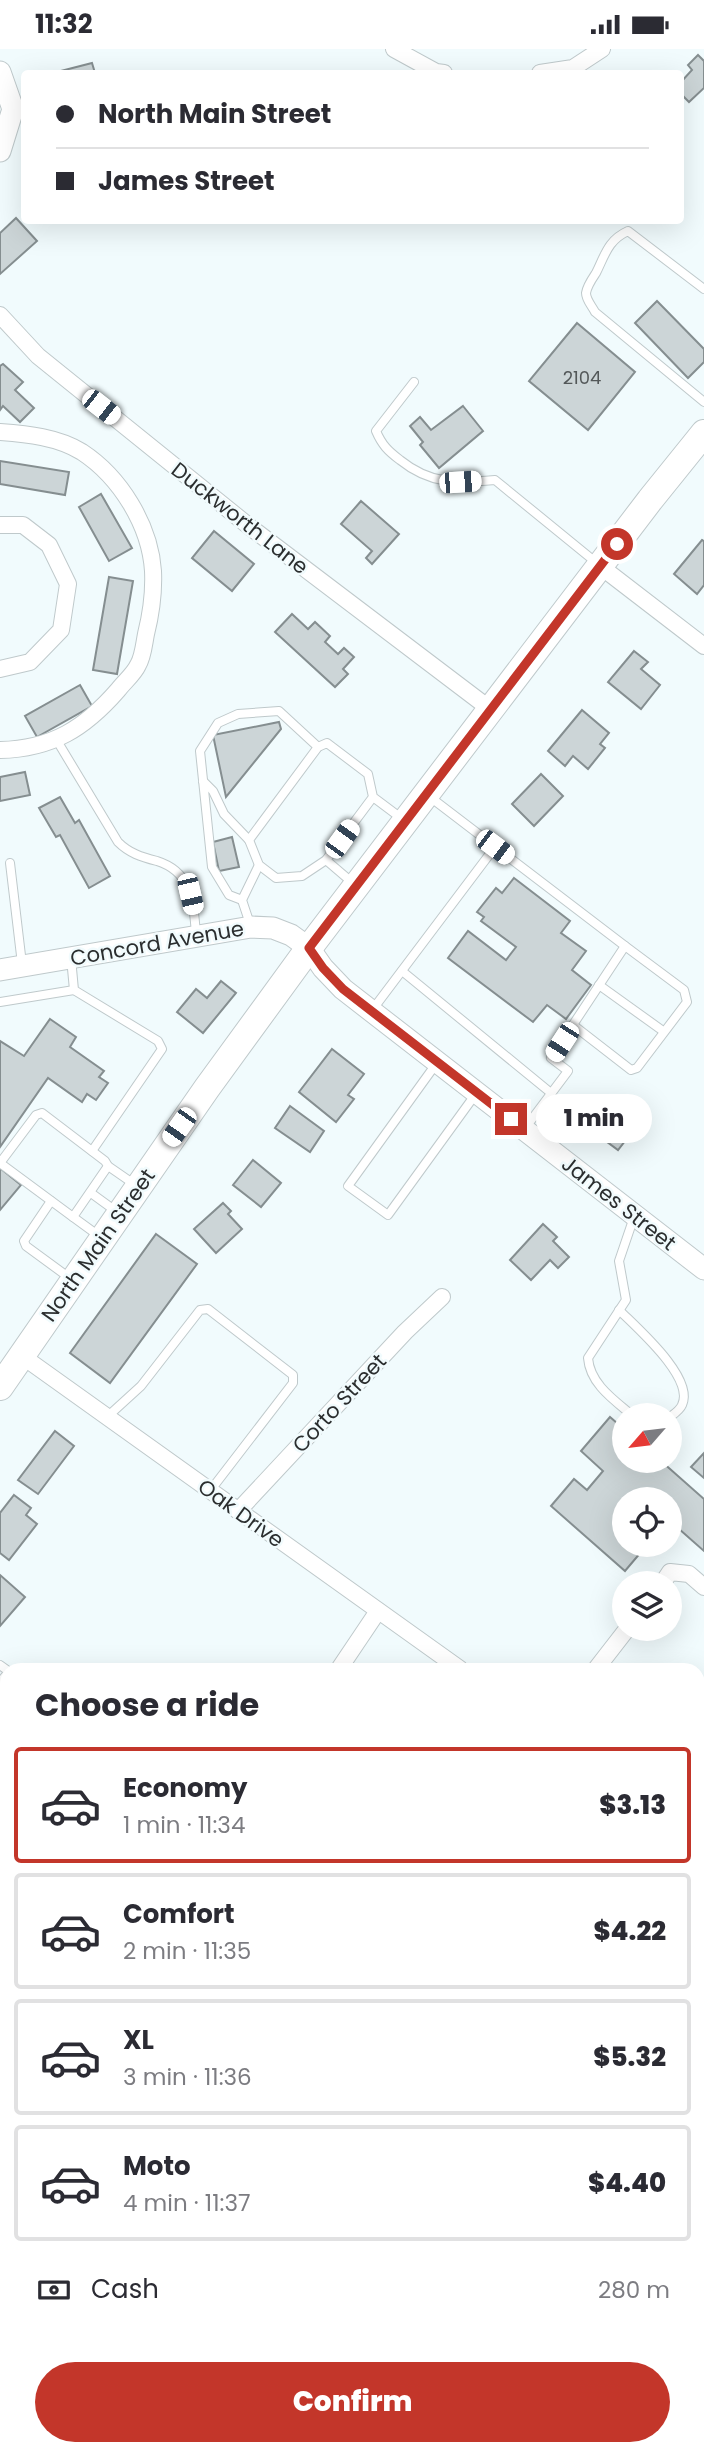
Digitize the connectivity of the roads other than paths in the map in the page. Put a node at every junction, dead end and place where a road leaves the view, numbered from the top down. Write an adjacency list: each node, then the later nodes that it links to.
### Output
1 (394, 49): 3 (street)
2 (602, 49): 4 (street)
3 (432, 70)
4 (560, 70)
5 (0, 72): 6 (street)
6 (0, 151)
7 (704, 289): 10 (lane)
8 (0, 314): 17 (street, Duckworth Lane)
9 (414, 381): 14 (lane)
10 (704, 402)
11 (0, 432): 18 (street)
12 (704, 433): 14 (main road, North Main Street)
13 (0, 525): 16 (street)
14 (600, 566): 15 (street); 17 (main road, North Main Street)
15 (704, 646)
16 (0, 669)
17 (491, 709): 22 (main road, North Main Street)
18 (56, 739): 20 (street); 33 (lane)
19 (318, 747): 21 (lane); 23 (lane); 25 (lane)
20 (0, 750)
21 (203, 781): 25 (lane); 31 (lane)
22 (426, 794): 24 (main road, North Main Street); 26 (lane)
23 (373, 797): 24 (lane); 27 (lane)
24 (406, 821): 30 (main road, North Main Street)
25 (249, 840): 29 (lane)
26 (495, 847): 34 (lane); 39 (lane)
27 (327, 860): 29 (lane); 30 (lane)
28 (10, 863): 37 (lane)
29 (259, 865): 31 (lane)
30 (356, 886): 35 (main road, North Main Street)
31 (242, 900): 32 (lane)
32 (251, 927): 33 (street, Concord Avenue); 35 (street, Concord Avenue)
33 (196, 936): 36 (street, Concord Avenue)
34 (625, 946): 40 (lane); 45 (lane)
35 (309, 948): 43 (street, James Street); 53 (main road, North Main Street)
36 (71, 958): 37 (street, Concord Avenue); 41 (lane)
37 (22, 967): 38 (street, Concord Avenue)
38 (0, 970)
39 (402, 971): 43 (lane); 48 (lane)
40 (599, 985): 44 (lane); 45 (lane)
41 (74, 990): 42 (lane); 50 (lane)
42 (0, 1002)
43 (372, 1011): 46 (street, James Street)
44 (573, 1025): 45 (lane); 48 (lane)
45 (663, 1031)
46 (437, 1062): 47 (street, James Street); 47 (lane)
47 (477, 1093): 49 (street, James Street)
48 (551, 1093): 49 (lane)
49 (525, 1130): 57 (street, James Street)
50 (92, 1151): 51 (lane); 52 (lane)
51 (0, 1163): 55 (lane)
52 (108, 1166): 53 (lane); 54 (lane)
53 (138, 1186): 56 (main road, North Main Street)
54 (91, 1193): 56 (lane); 58 (lane)
55 (51, 1201): 58 (lane); 61 (lane)
56 (119, 1214): 59 (main road, North Main Street)
57 (635, 1215): 60 (street, James Street); 63 (lane)
58 (73, 1217): 59 (lane)
59 (102, 1238): 61 (main road, North Main Street)
60 (704, 1269)
61 (73, 1280): 64 (main road, North Main Street)
62 (442, 1297): 70 (street, Corto Street)
63 (619, 1310): 66 (lane); 67 (lane)
64 (22, 1356): 65 (main road, North Main Street); 68 (street, Oak Drive)
65 (0, 1387)
66 (618, 1403)
67 (682, 1406)
68 (107, 1417): 69 (street, Oak Drive); 69 (lane)
69 (210, 1491): 70 (street, Oak Drive)
70 (238, 1511): 73 (street, Oak Drive)
71 (682, 1573): 72 (street)
72 (704, 1587)
73 (378, 1611): 75 (street); 76 (street, Oak Drive)
74 (618, 1641): 77 (street)
75 (343, 1663)
76 (452, 1663)
77 (601, 1663)

